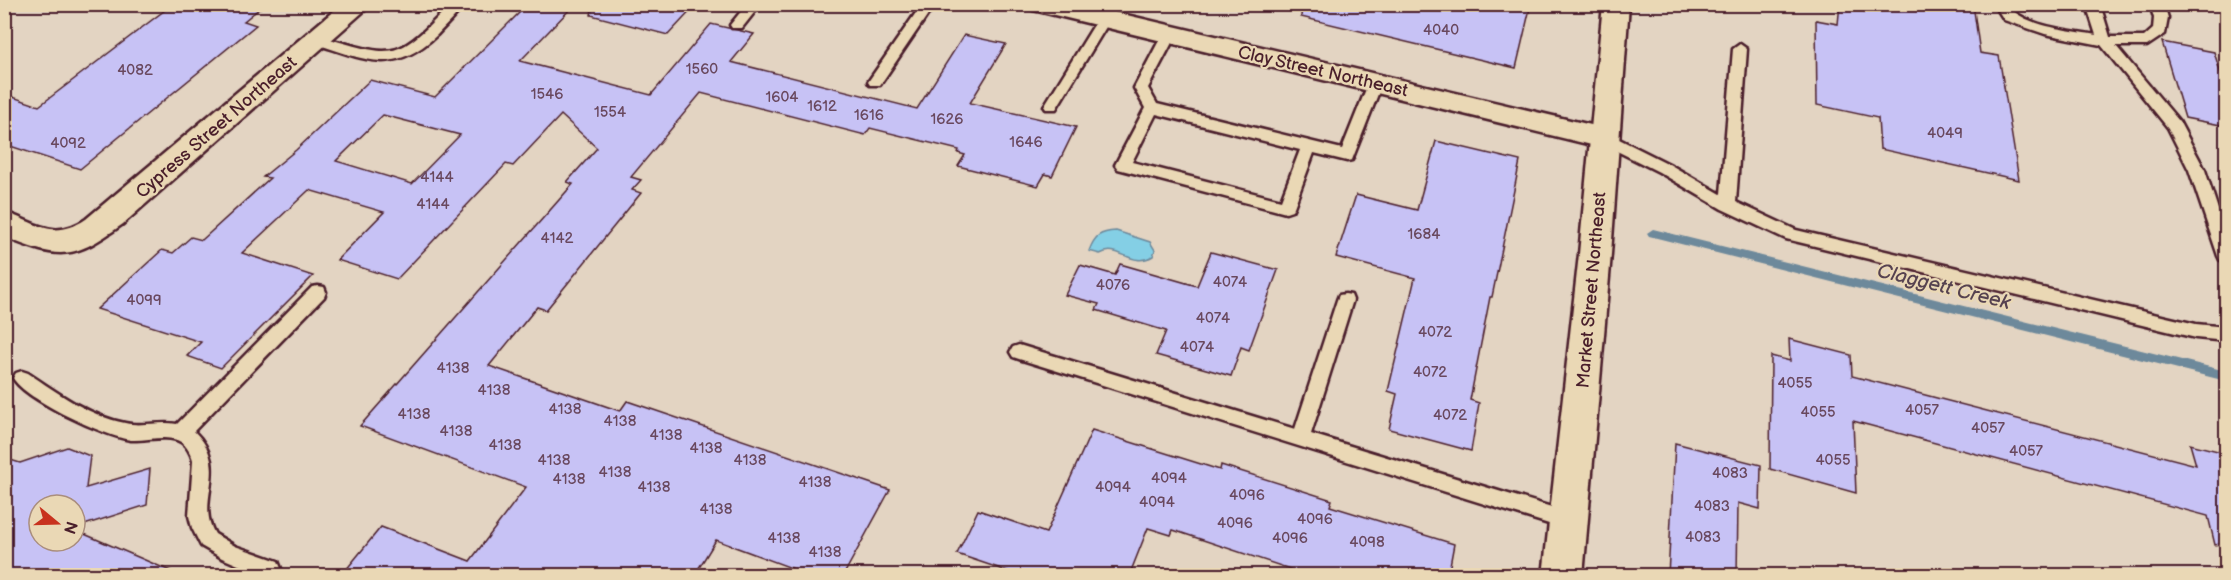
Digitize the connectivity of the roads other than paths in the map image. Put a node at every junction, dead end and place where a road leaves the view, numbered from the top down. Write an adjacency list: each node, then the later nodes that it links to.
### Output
1 (359, 4): 13 (street, Cypress Street Northeast)
2 (459, 4): 13 (lane)
3 (755, 4): 11 (lane)
4 (929, 4): 16 (lane)
5 (1042, 4): 10 (street, Clay Street Northeast)
6 (1616, 4): 20 (street, Market Street Northeast)
7 (2000, 4): 14 (lane)
8 (2093, 4): 14 (lane)
9 (2157, 4): 14 (lane)
10 (1109, 12): 12 (street, Clay Street Northeast); 18 (lane)
11 (737, 25)
12 (1169, 35): 17 (street, Clay Street Northeast); 19 (lane)
13 (318, 40): 23 (street, Cypress Street Northeast)
14 (2105, 41): 24 (lane)
15 (1740, 49): 22 (lane)
16 (875, 82)
17 (1375, 84): 20 (street, Clay Street Northeast); 21 (lane)
18 (1051, 105)
19 (1152, 108): 21 (lane); 21 (lane)
20 (1604, 138): 22 (lane); 32 (street, Market Street Northeast)
21 (1309, 146)
22 (1728, 205): 27 (lane)
23 (4, 224)
24 (2226, 256)
25 (318, 292): 30 (lane)
26 (1346, 300): 31 (lane)
27 (2226, 334)
28 (1019, 352): 31 (lane)
29 (22, 378): 30 (lane)
30 (178, 434): 33 (lane)
31 (1301, 438): 32 (lane)
32 (1568, 521): 34 (street, Market Street Northeast)
33 (274, 576)
34 (1563, 576)

